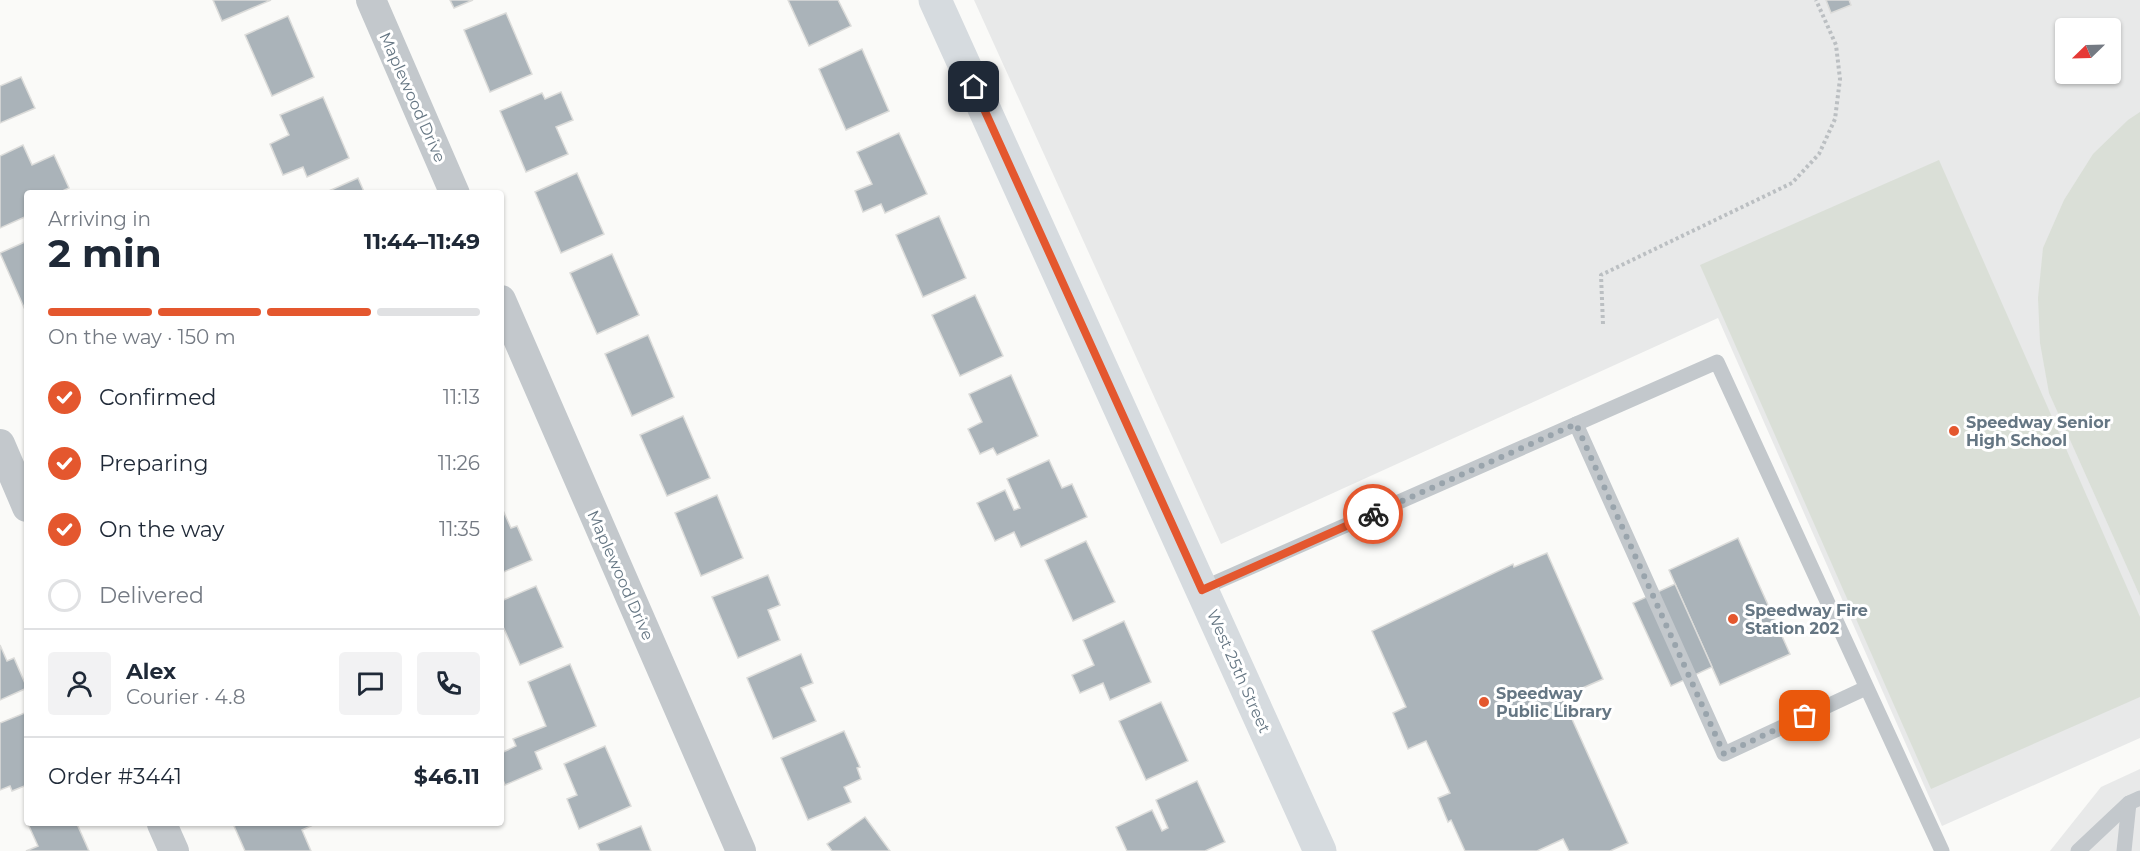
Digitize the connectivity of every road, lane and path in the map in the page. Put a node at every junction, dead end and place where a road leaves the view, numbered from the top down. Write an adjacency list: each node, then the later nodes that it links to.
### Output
1 (371, 0): 4 (street, Maplewood Drive)
2 (935, 0): 10 (street, West 25th Street)
3 (1816, 0): 6 (path)
4 (453, 190)
5 (504, 307): 15 (street, Maplewood Drive)
6 (1603, 324)
7 (1576, 424): 10 (lane); 11 (lane); 11 (lane)
8 (0, 444): 9 (street)
9 (24, 500)
10 (1202, 590): 16 (street, West 25th Street)
11 (1866, 688): 17 (lane)
12 (2134, 800): 18 (lane); 19 (lane)
13 (163, 826): 14 (street)
14 (174, 851)
15 (741, 851)
16 (1320, 851)
17 (1942, 851)
18 (2078, 851)
19 (2124, 851)

